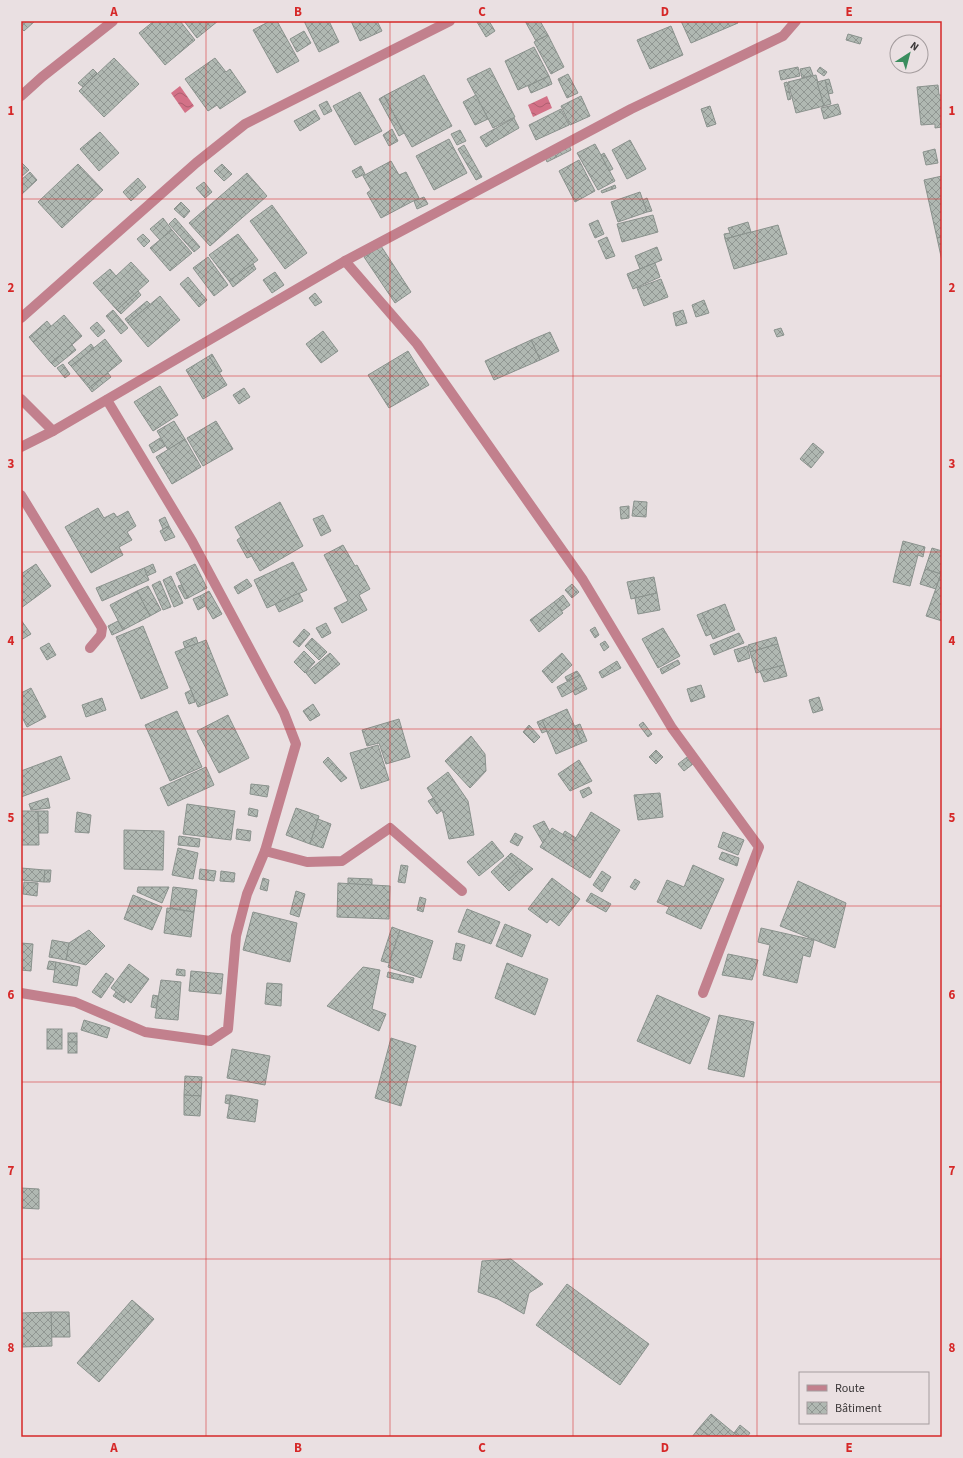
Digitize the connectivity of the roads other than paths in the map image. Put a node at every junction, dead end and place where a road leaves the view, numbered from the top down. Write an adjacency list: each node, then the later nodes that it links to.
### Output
1 (113, 21): 4 (street)
2 (450, 21): 6 (street)
3 (796, 21): 5 (street)
4 (21, 96)
5 (346, 261): 8 (street); 16 (street)
6 (21, 318)
7 (21, 399): 9 (street)
8 (107, 400): 9 (street); 13 (street)
9 (53, 431): 10 (street)
10 (21, 447)
11 (21, 495): 12 (street)
12 (90, 648)
13 (265, 851): 14 (street); 15 (street)
14 (462, 892)
15 (21, 993)
16 (703, 993)

